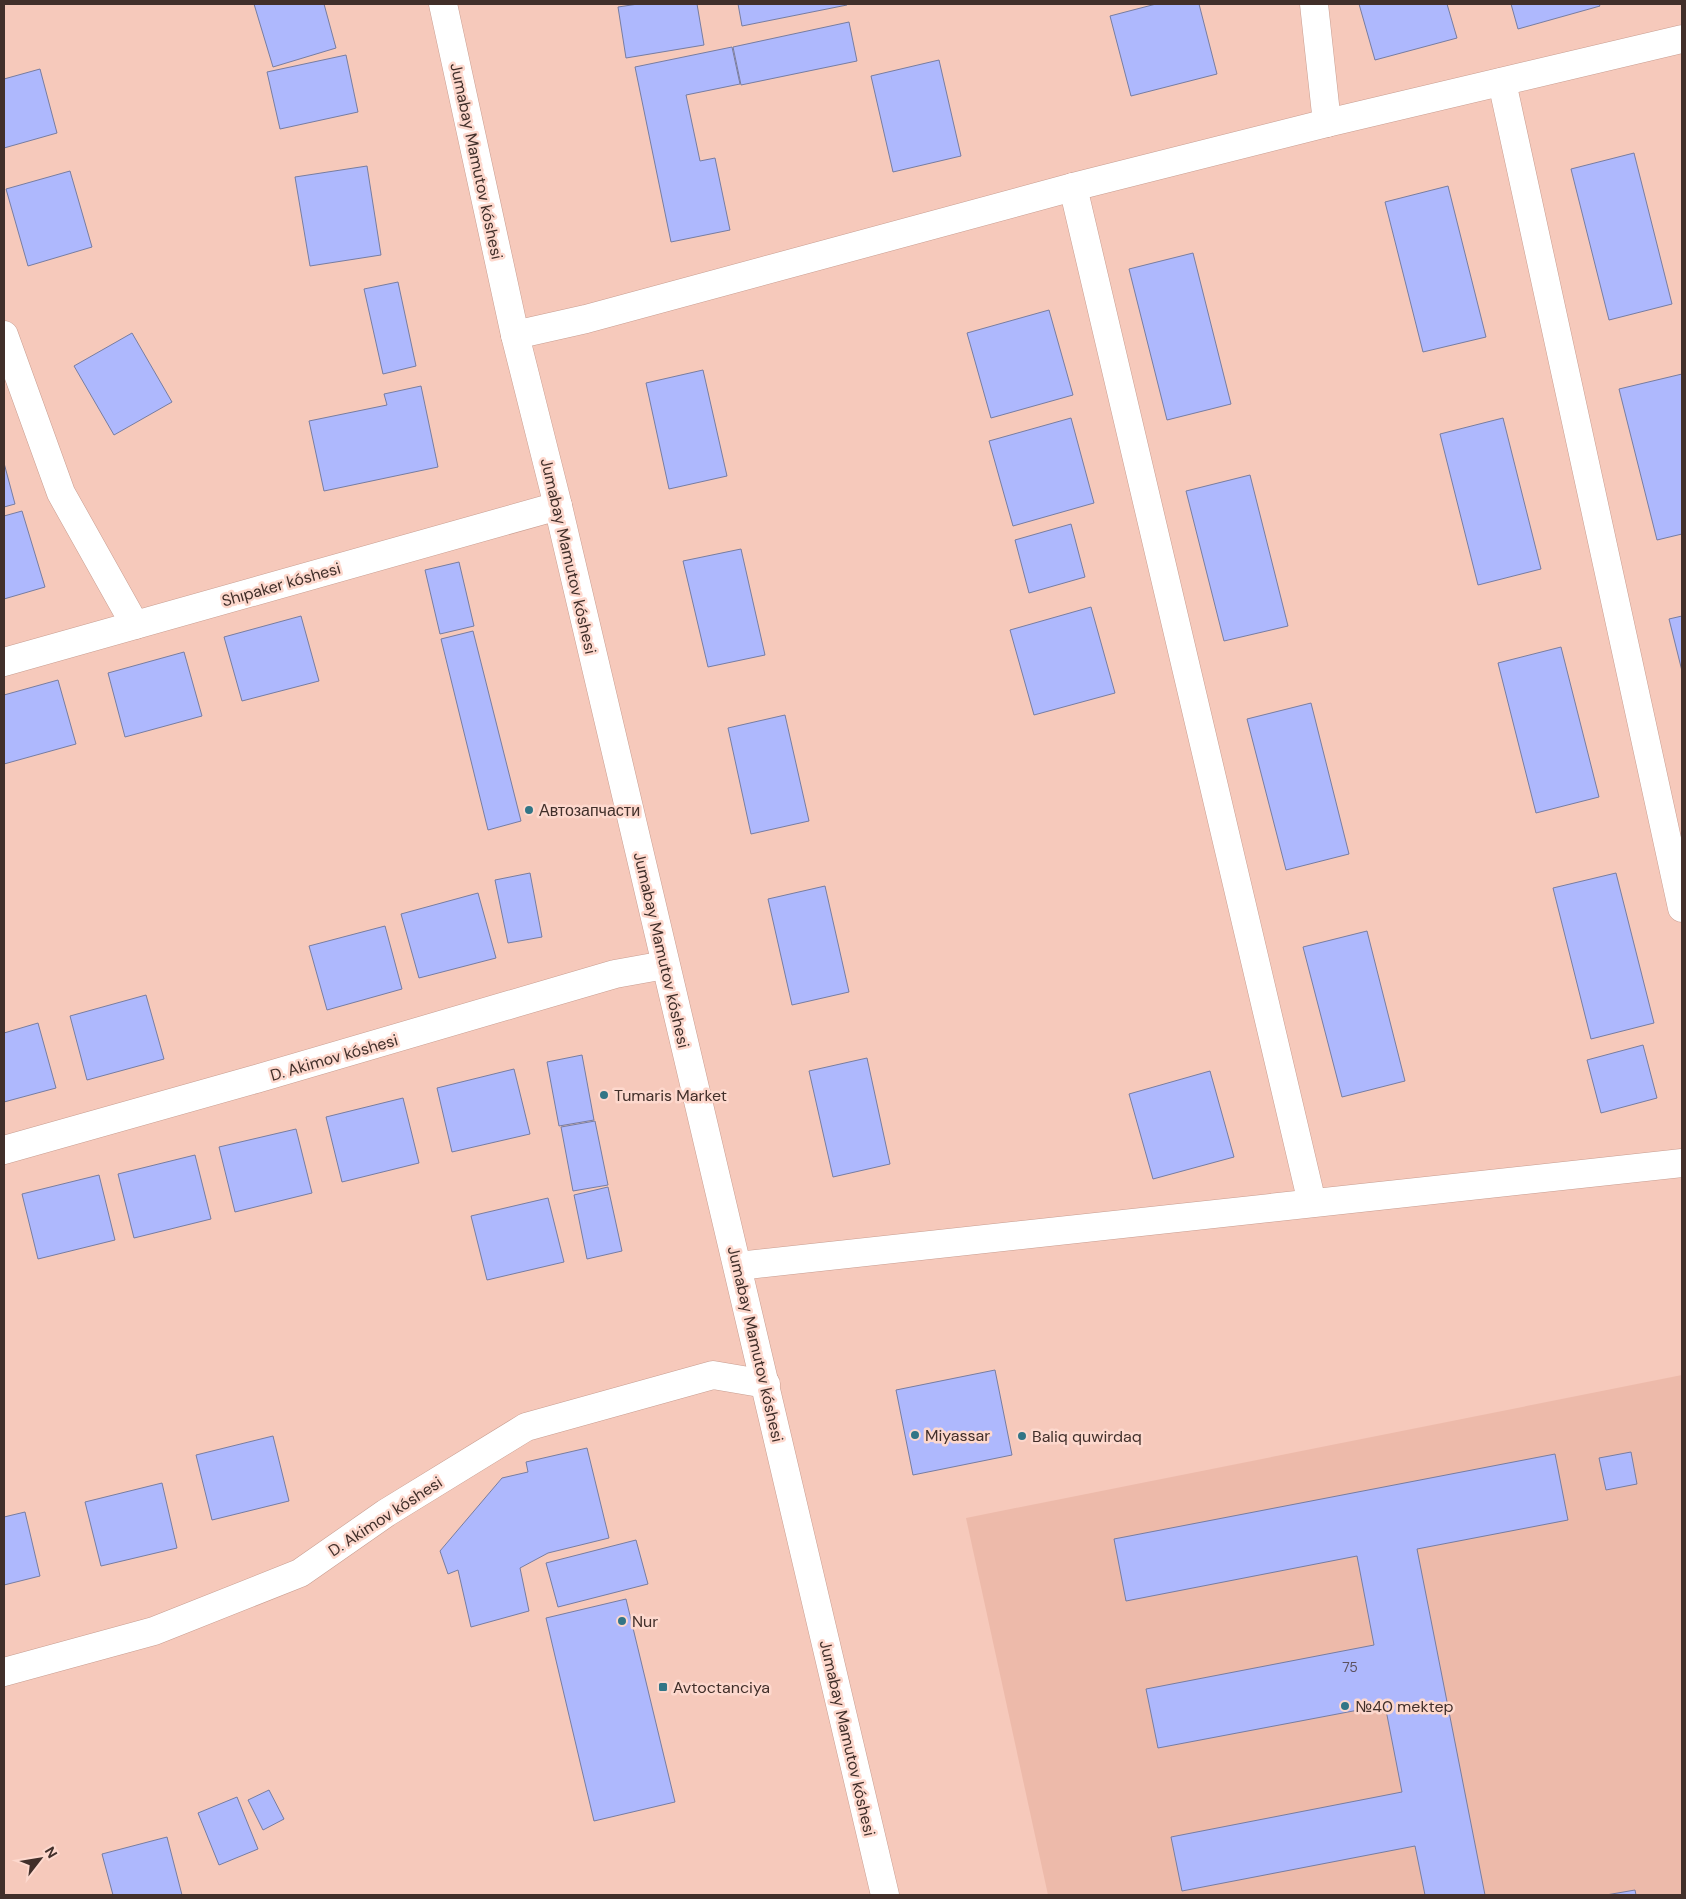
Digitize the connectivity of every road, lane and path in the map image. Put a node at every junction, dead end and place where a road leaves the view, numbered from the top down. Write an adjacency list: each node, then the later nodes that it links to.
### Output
1 (443, 4): 7 (street, Jumabay Mamutov kóshesi)
2 (1314, 4): 5 (street)
3 (1682, 39): 4 (street)
4 (1502, 82): 5 (street); 12 (street)
5 (1327, 123): 6 (street)
6 (1073, 187): 7 (street); 16 (street)
7 (515, 334): 9 (street, Jumabay Mamutov kóshesi)
8 (4, 335): 10 (street)
9 (558, 506): 10 (street, Shıpaker kóshesi); 13 (street, Jumabay Mamutov kóshesi)
10 (135, 625): 11 (street, Shıpaker kóshesi)
11 (4, 662)
12 (1682, 908)
13 (665, 965): 14 (street, D. Akimov kóshesi); 17 (street, Jumabay Mamutov kóshesi)
14 (4, 1150)
15 (1682, 1163): 16 (street)
16 (1312, 1203): 17 (street)
17 (738, 1266): 18 (street, Jumabay Mamutov kóshesi)
18 (766, 1384): 19 (street, D. Akimov kóshesi); 20 (street, Jumabay Mamutov kóshesi)
19 (4, 1672)
20 (885, 1895)

